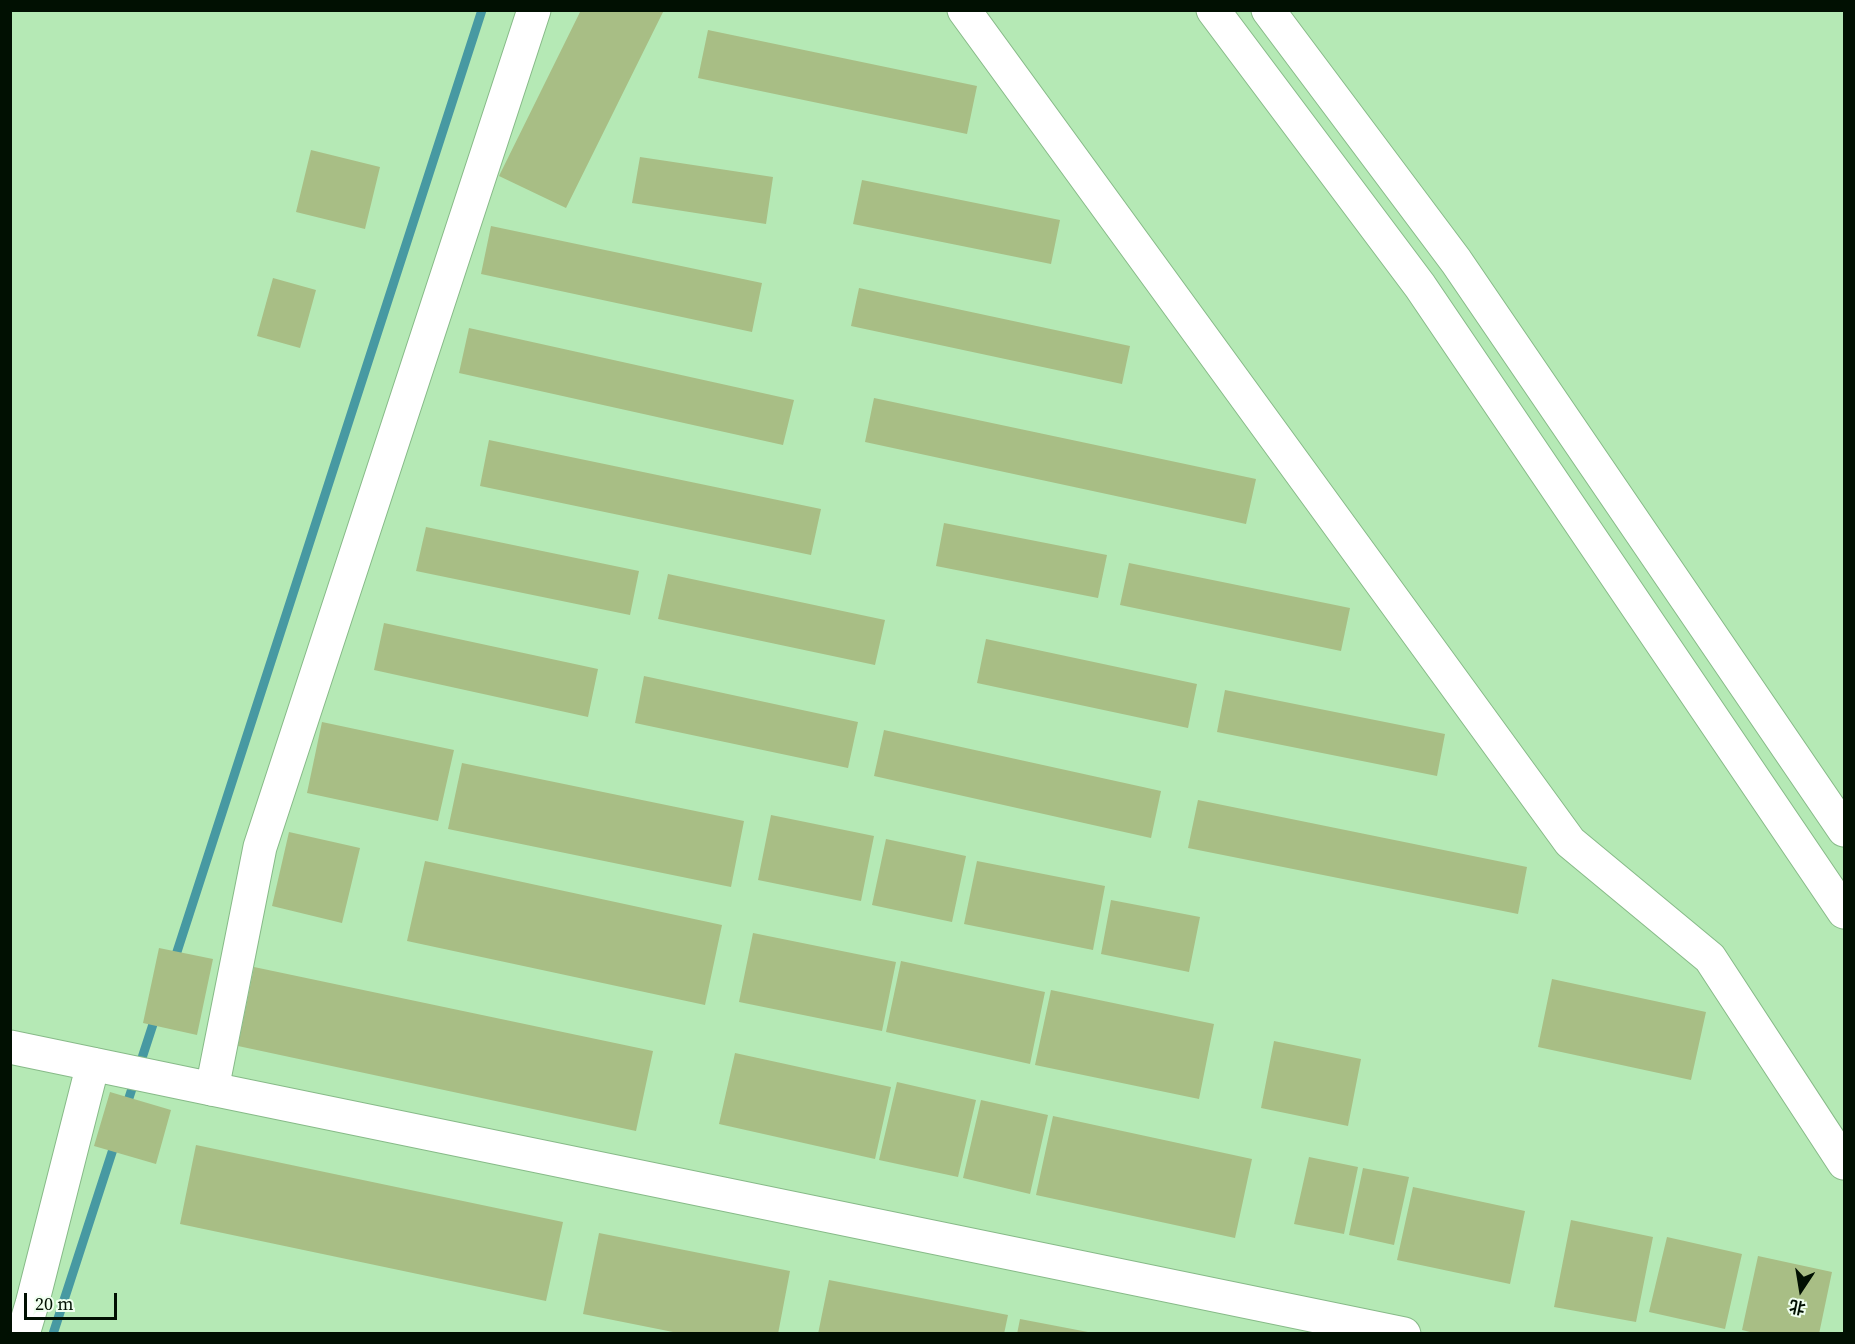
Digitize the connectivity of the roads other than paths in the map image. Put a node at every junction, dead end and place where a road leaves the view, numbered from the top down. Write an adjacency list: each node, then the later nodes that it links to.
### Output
1 (534, 10): 9 (main road)
2 (964, 10): 10 (main road)
3 (1214, 10): 6 (main road)
4 (1268, 10): 5 (main road)
5 (1845, 830)
6 (1845, 912)
7 (10, 1047): 8 (main road)
8 (93, 1064): 9 (main road); 11 (main road)
9 (212, 1089): 12 (main road)
10 (1845, 1163)
11 (23, 1334)
12 (1404, 1334)

